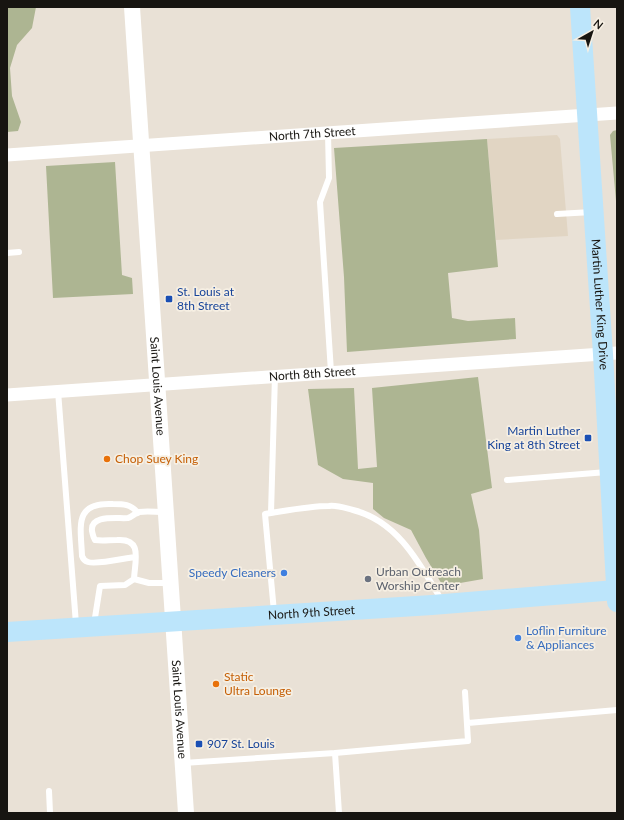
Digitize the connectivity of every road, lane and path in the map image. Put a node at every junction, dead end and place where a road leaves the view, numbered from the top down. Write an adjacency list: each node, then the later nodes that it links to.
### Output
1 (132, 7): 6 (street, Saint Louis Avenue)
2 (580, 7): 4 (main road, Martin Luther King Drive)
3 (617, 112): 4 (street, North 7th Street)
4 (587, 114): 5 (street, North 7th Street); 8 (main road, Martin Luther King Drive)
5 (328, 133): 6 (street, North 7th Street); 13 (lane)
6 (142, 146): 7 (street, North 7th Street); 15 (street, Saint Louis Avenue)
7 (7, 155)
8 (594, 212): 9 (lane); 12 (main road, Martin Luther King Drive)
9 (557, 214)
10 (19, 252): 11 (lane)
11 (7, 253)
12 (610, 353): 13 (street, North 8th Street); 18 (main road, Martin Luther King Drive)
13 (332, 372): 14 (street, North 8th Street)
14 (275, 376): 15 (street, North 8th Street); 22 (lane)
15 (158, 385): 16 (street, North 8th Street); 21 (street, Saint Louis Avenue)
16 (58, 391): 17 (street, North 8th Street); 30 (lane)
17 (7, 395)
18 (610, 472): 19 (lane); 26 (main road, Martin Luther King Drive)
19 (507, 480)
20 (138, 512): 21 (lane); 23 (lane); 23 (lane)
21 (166, 512): 25 (street, Saint Louis Avenue)
22 (271, 513): 27 (lane); 28 (lane)
23 (136, 557): 24 (lane)
24 (134, 579): 25 (lane); 30 (lane)
25 (170, 583): 29 (street, Saint Louis Avenue)
26 (617, 596): 27 (main road, North 9th Street)
27 (443, 604): 28 (main road, North 9th Street)
28 (274, 615): 29 (main road, North 9th Street)
29 (173, 622): 30 (main road, North 9th Street); 36 (street, Saint Louis Avenue)
30 (85, 627): 31 (main road, North 9th Street)
31 (7, 632)
32 (465, 692): 34 (lane)
33 (617, 710): 34 (lane)
34 (468, 723): 35 (lane)
35 (335, 753): 36 (lane); 40 (lane)
36 (183, 763): 39 (street, Saint Louis Avenue)
37 (49, 791): 38 (lane)
38 (50, 813)
39 (186, 813)
40 (339, 813)

